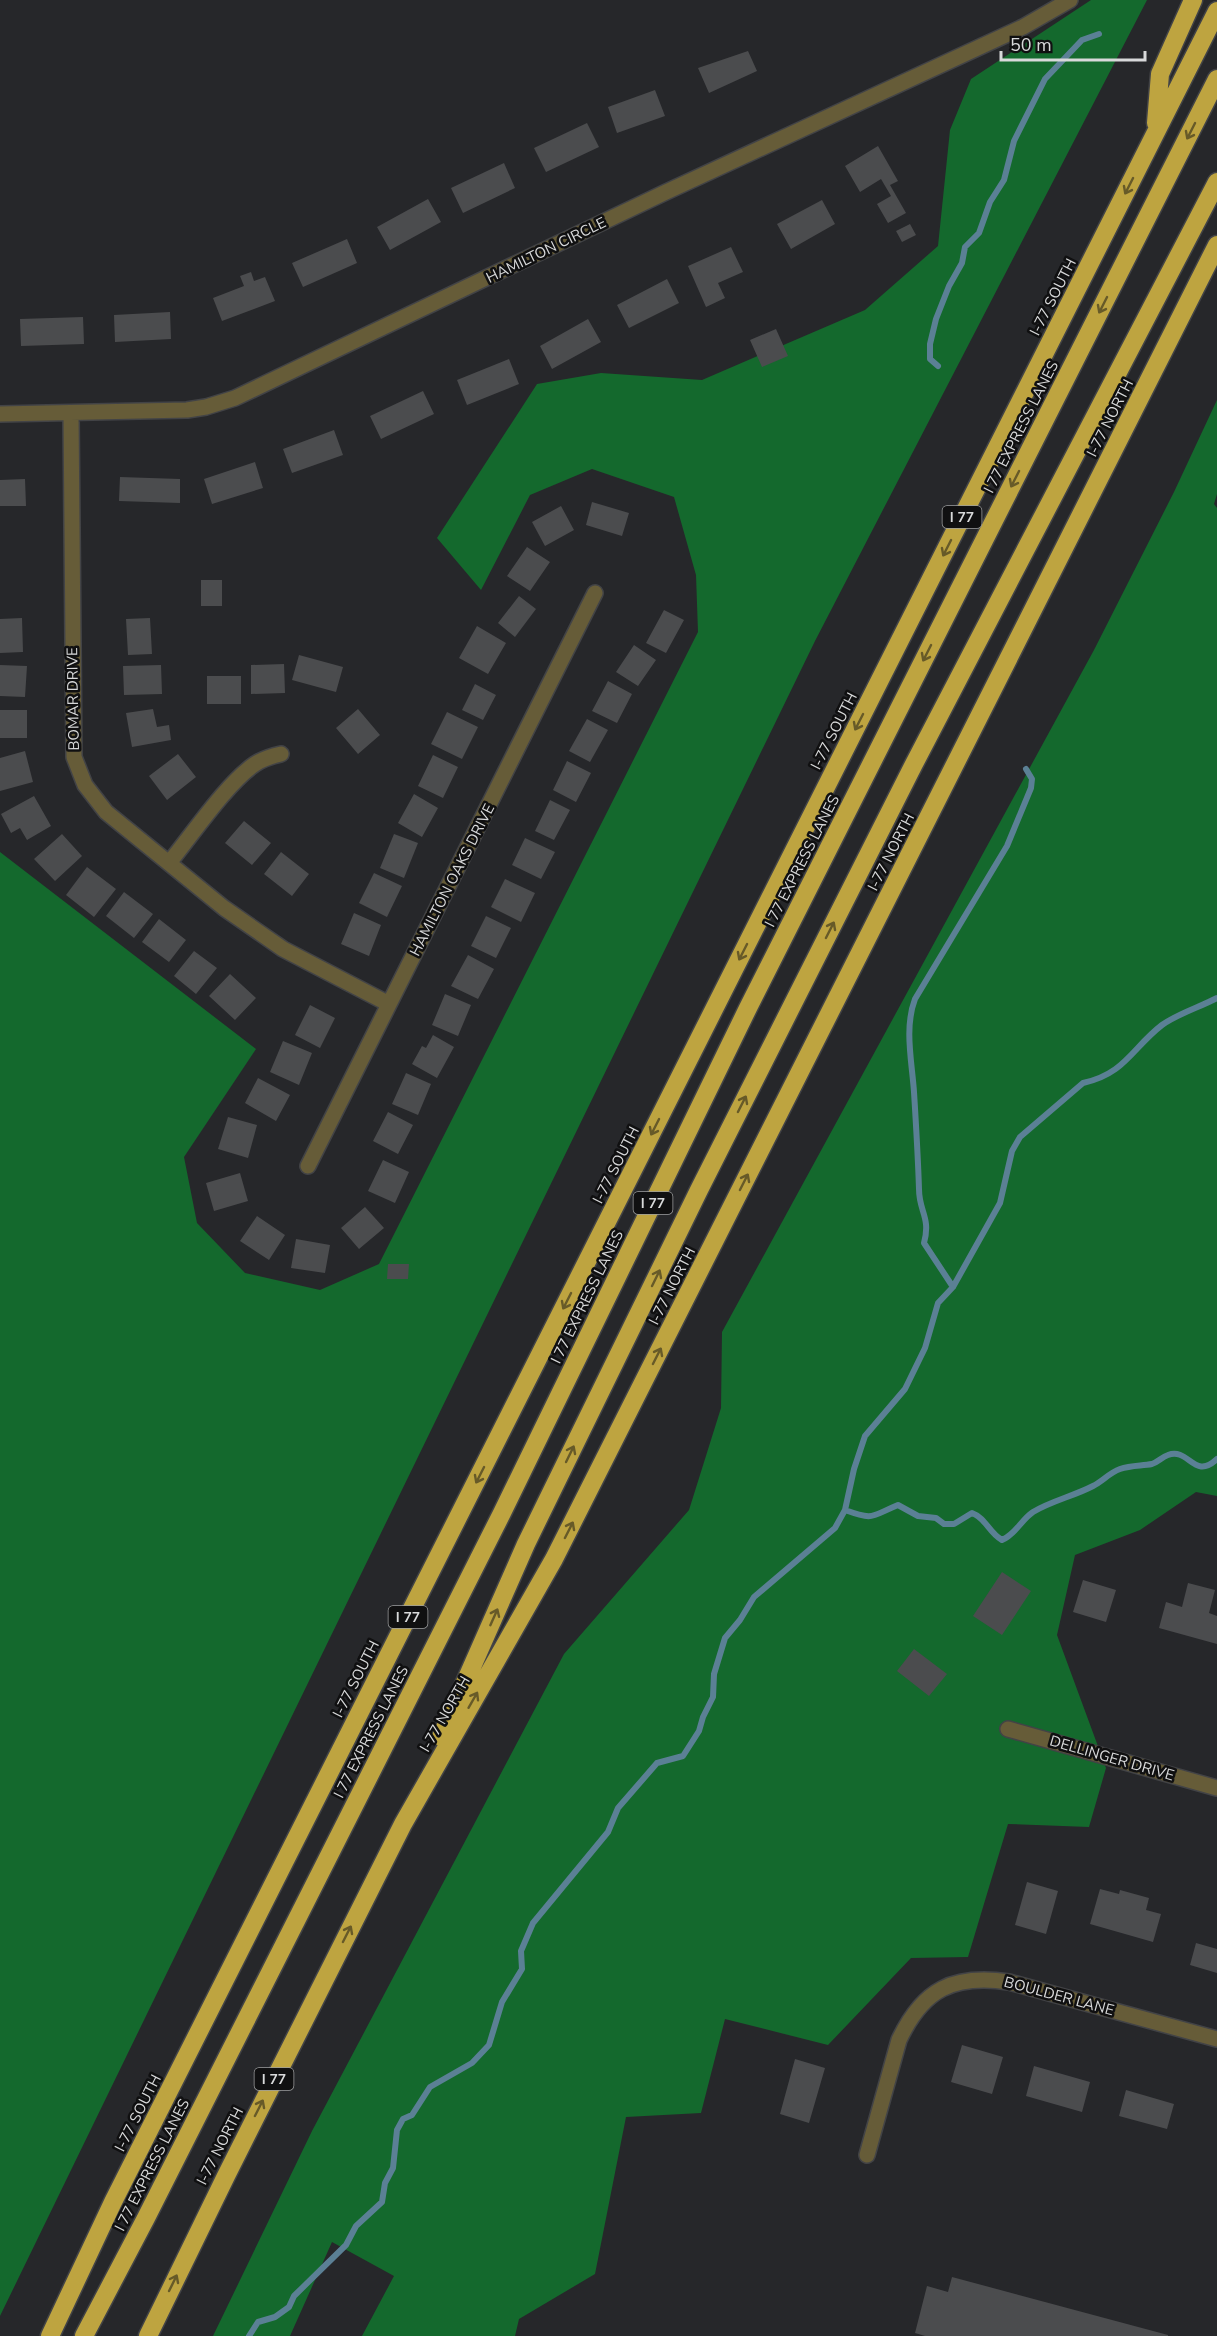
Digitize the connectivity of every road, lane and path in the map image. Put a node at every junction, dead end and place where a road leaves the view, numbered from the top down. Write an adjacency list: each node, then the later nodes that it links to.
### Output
1 (1070, 0): 8 (street, HAMILTON CIRCLE)
2 (1193, 0): 5 (highway)
3 (1217, 11): 5 (highway, I-77 SOUTH / I 77)
4 (1217, 79): 21 (highway, I 77 EXPRESS LANES / I 77, one-way to 21)
5 (1155, 134): 20 (highway, I-77 SOUTH / I 77, one-way to 20)
6 (1217, 182): 17 (highway, I 77, one-way to 6)
7 (1217, 245): 17 (highway, I-77 NORTH / I 77, one-way to 7)
8 (71, 413): 9 (street, HAMILTON CIRCLE); 12 (street, BOMAR DRIVE)
9 (0, 414)
10 (595, 593): 13 (street, HAMILTON OAKS DRIVE)
11 (282, 754): 12 (street)
12 (169, 863): 13 (street, BOMAR DRIVE)
13 (388, 1004): 14 (street, HAMILTON OAKS DRIVE)
14 (308, 1166)
15 (1008, 1729): 16 (street, DELLINGER DRIVE)
16 (1217, 1788)
17 (403, 1824): 22 (highway, I-77 NORTH / I 77, one-way to 17)
18 (1217, 2039): 19 (street, BOULDER LANE)
19 (867, 2155)
20 (50, 2336)
21 (84, 2336)
22 (148, 2336)

